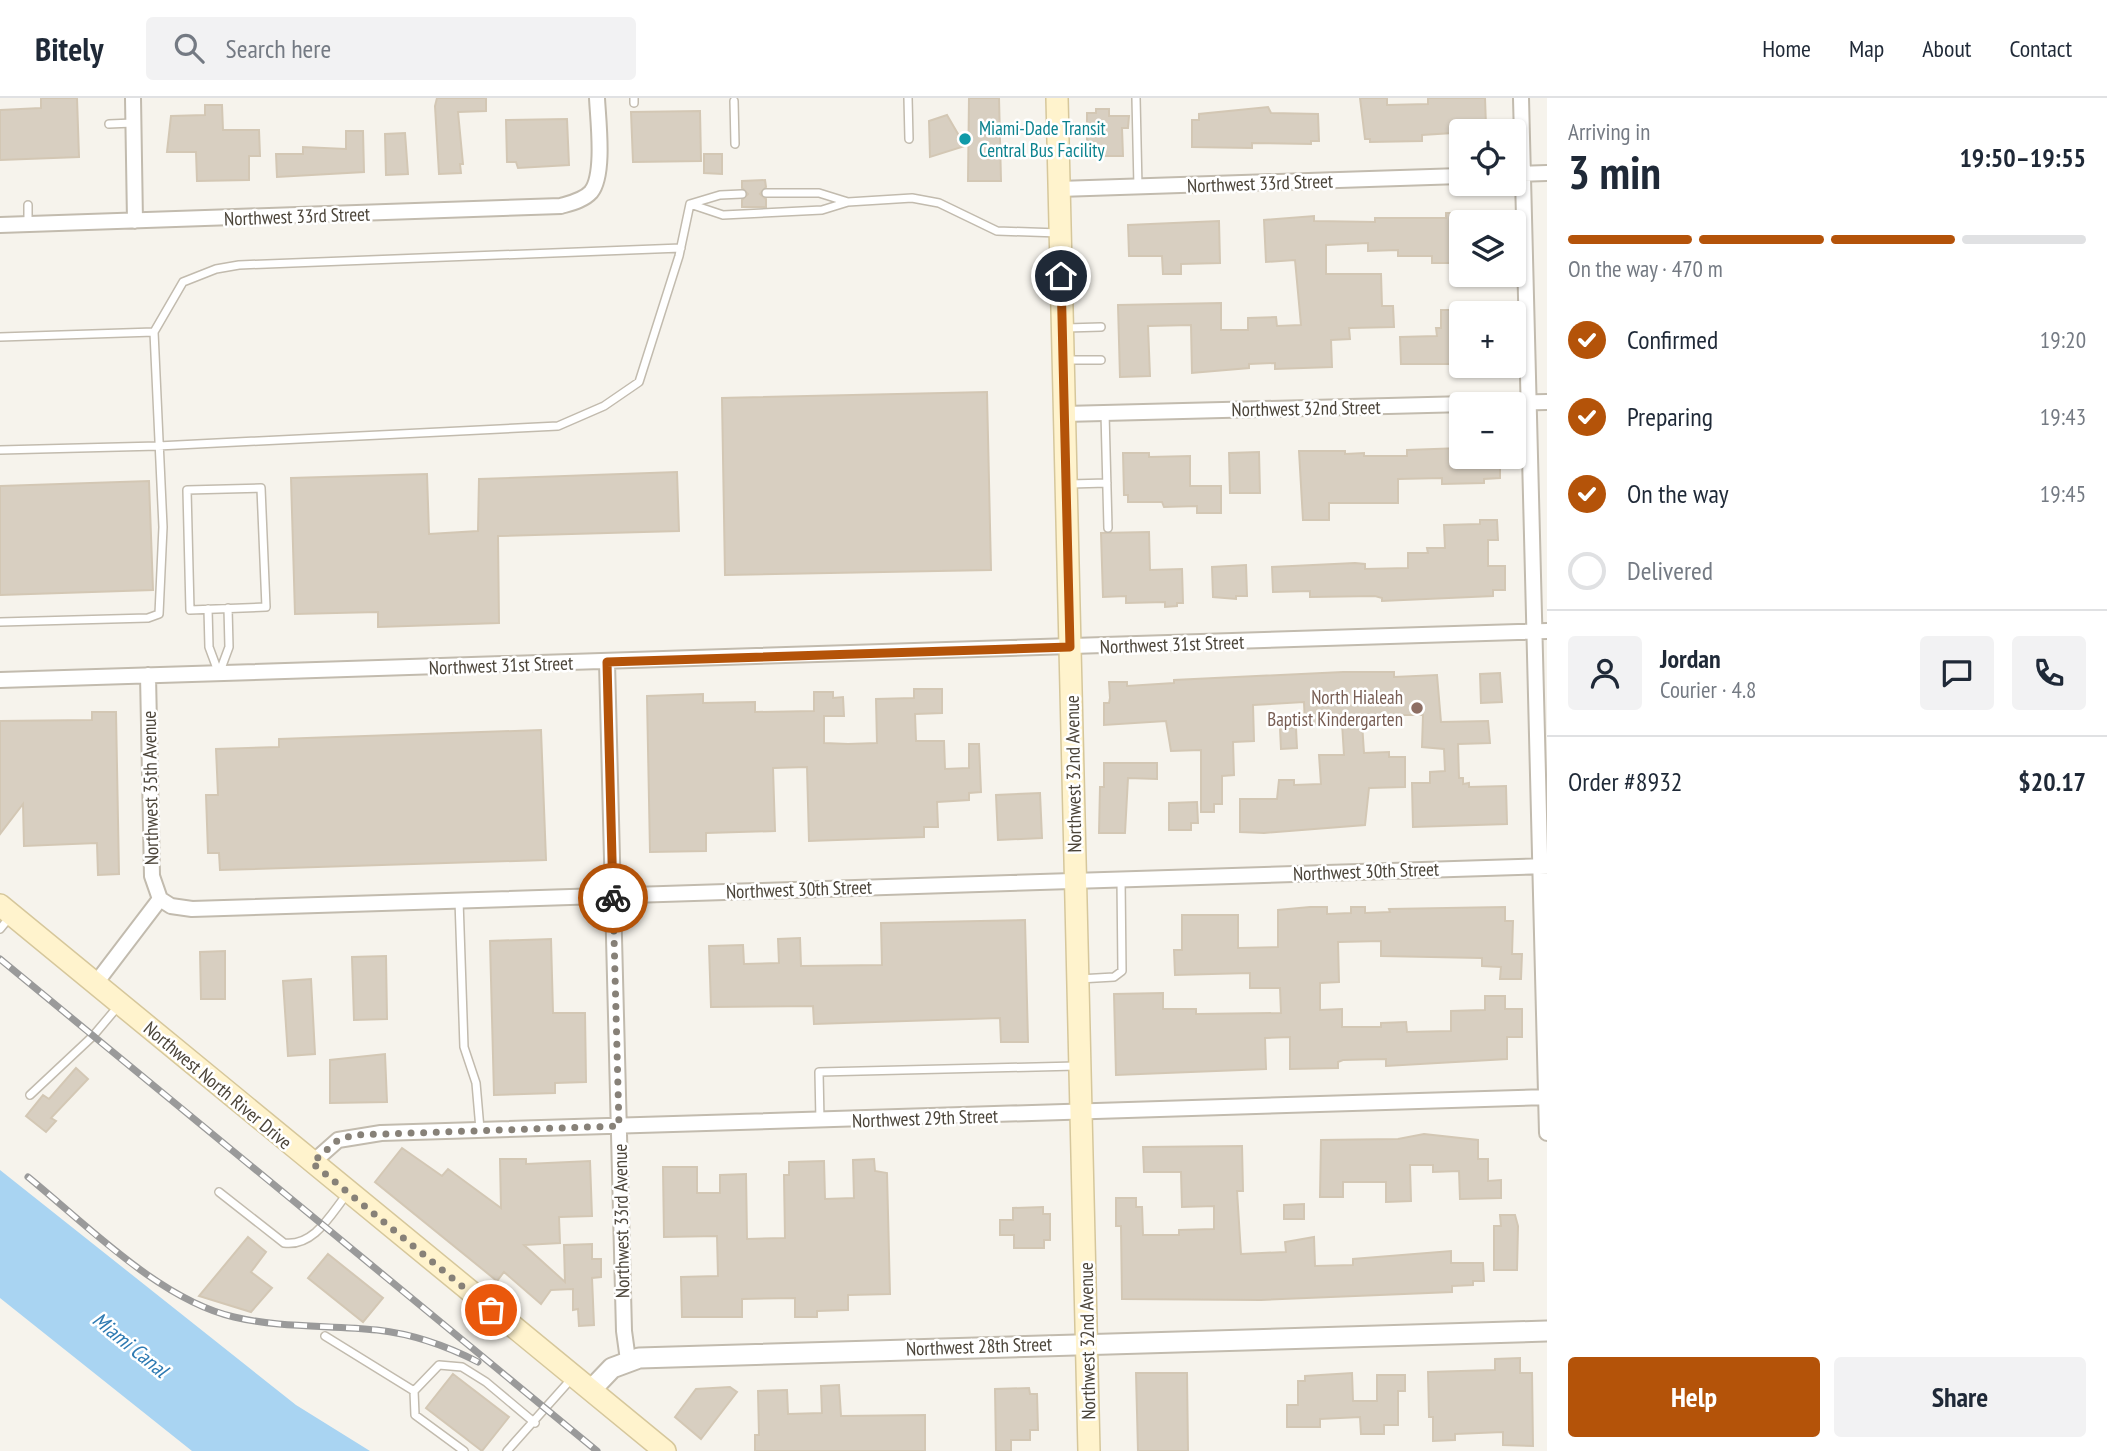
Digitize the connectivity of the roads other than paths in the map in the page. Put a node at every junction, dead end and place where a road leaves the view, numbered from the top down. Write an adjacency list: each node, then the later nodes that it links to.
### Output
1 (133, 98): 9 (street)
2 (597, 98): 24 (street, Northwest 33rd Street)
3 (908, 98): 11 (lane)
4 (1057, 98): 17 (main road, Northwest 32nd Avenue)
5 (1136, 98): 16 (lane)
6 (1521, 98): 8 (street)
7 (734, 101): 12 (lane)
8 (1520, 119)
9 (134, 123): 10 (lane); 24 (street)
10 (109, 124)
11 (909, 139)
12 (735, 144)
13 (1547, 173): 14 (street)
14 (1526, 174)
15 (1449, 176): 16 (street, Northwest 33rd Street)
16 (1138, 187): 17 (street, Northwest 33rd Street)
17 (1059, 190): 27 (main road, Northwest 32nd Avenue)
18 (766, 193): 21 (lane)
19 (742, 194): 22 (lane)
20 (1520, 196): 35 (street)
21 (848, 202): 22 (lane); 27 (lane)
22 (691, 204): 28 (lane)
23 (28, 205): 25 (lane)
24 (135, 221): 25 (street, Northwest 33rd Street)
25 (29, 224): 26 (street, Northwest 33rd Street)
26 (0, 225)
27 (1060, 233): 30 (main road, Northwest 32nd Avenue)
28 (681, 248): 31 (lane); 39 (lane)
29 (1101, 327): 30 (lane)
30 (1062, 328): 33 (main road, Northwest 32nd Avenue)
31 (153, 332): 32 (lane); 39 (lane)
32 (0, 337)
33 (1062, 360): 34 (lane); 38 (main road, Northwest 32nd Avenue)
34 (1101, 360)
35 (1527, 402): 36 (street, Northwest 32nd Street); 37 (street, Northwest 32nd Street); 47 (street)
36 (1547, 402)
37 (1105, 413): 38 (street, Northwest 32nd Street); 41 (lane)
38 (1065, 414): 42 (main road, Northwest 32nd Avenue)
39 (158, 446): 40 (lane); 46 (lane)
40 (0, 450)
41 (1107, 483): 42 (lane); 43 (lane)
42 (1066, 484): 48 (main road, Northwest 32nd Avenue)
43 (1108, 528)
44 (228, 608): 45 (lane); 45 (lane); 50 (lane)
45 (208, 609): 50 (lane)
46 (0, 622)
47 (1540, 632): 48 (street, Northwest 31st Street); 53 (street)
48 (1070, 647): 49 (street, Northwest 31st Street); 55 (main road, Northwest 32nd Avenue)
49 (607, 662): 50 (street, Northwest 31st Street); 56 (street, Northwest 33rd Avenue)
50 (219, 674): 51 (street, Northwest 31st Street)
51 (148, 675): 52 (street, Northwest 31st Street); 57 (street, Northwest 35th Avenue)
52 (0, 681)
53 (1544, 866): 54 (street, Northwest 30th Street); 65 (street)
54 (1121, 878): 55 (street, Northwest 30th Street); 60 (lane)
55 (1076, 880): 56 (street, Northwest 30th Street); 60 (main road, Northwest 32nd Avenue)
56 (613, 894): 58 (street, Northwest 30th Street); 68 (street, Northwest 33rd Avenue)
57 (160, 899): 58 (street, Northwest 30th Street); 61 (street)
58 (459, 899): 69 (lane)
59 (4, 916): 61 (main road, Northwest North River Drive)
60 (1078, 979): 63 (main road, Northwest 32nd Avenue)
61 (96, 984): 62 (main road, Northwest North River Drive)
62 (120, 1003): 64 (lane); 71 (main road, Northwest North River Drive)
63 (1080, 1066): 66 (main road, Northwest 32nd Avenue); 67 (lane)
64 (30, 1094)
65 (1547, 1098): 66 (street, Northwest 29th Street); 70 (street)
66 (1081, 1113): 67 (street, Northwest 29th Street); 76 (main road, Northwest 32nd Avenue)
67 (820, 1121): 68 (street, Northwest 29th Street)
68 (619, 1126): 69 (street, Northwest 29th Street); 77 (street, Northwest 33rd Avenue)
69 (480, 1129): 71 (street, Northwest 29th Street)
70 (1547, 1133)
71 (312, 1163): 73 (main road, Northwest North River Drive)
72 (219, 1192): 73 (lane)
73 (348, 1193): 78 (main road, Northwest North River Drive)
74 (1547, 1331): 76 (street, Northwest 28th Street)
75 (325, 1336): 80 (lane)
76 (1087, 1343): 77 (street, Northwest 28th Street); 85 (main road, Northwest 32nd Avenue)
77 (628, 1360): 79 (street)
78 (573, 1377): 79 (main road, Northwest North River Drive); 81 (lane)
79 (591, 1390): 84 (main road, Northwest North River Drive)
80 (414, 1391): 81 (lane); 82 (lane)
81 (535, 1423): 83 (lane)
82 (464, 1451)
83 (507, 1451)
84 (665, 1451)
85 (1089, 1451)

